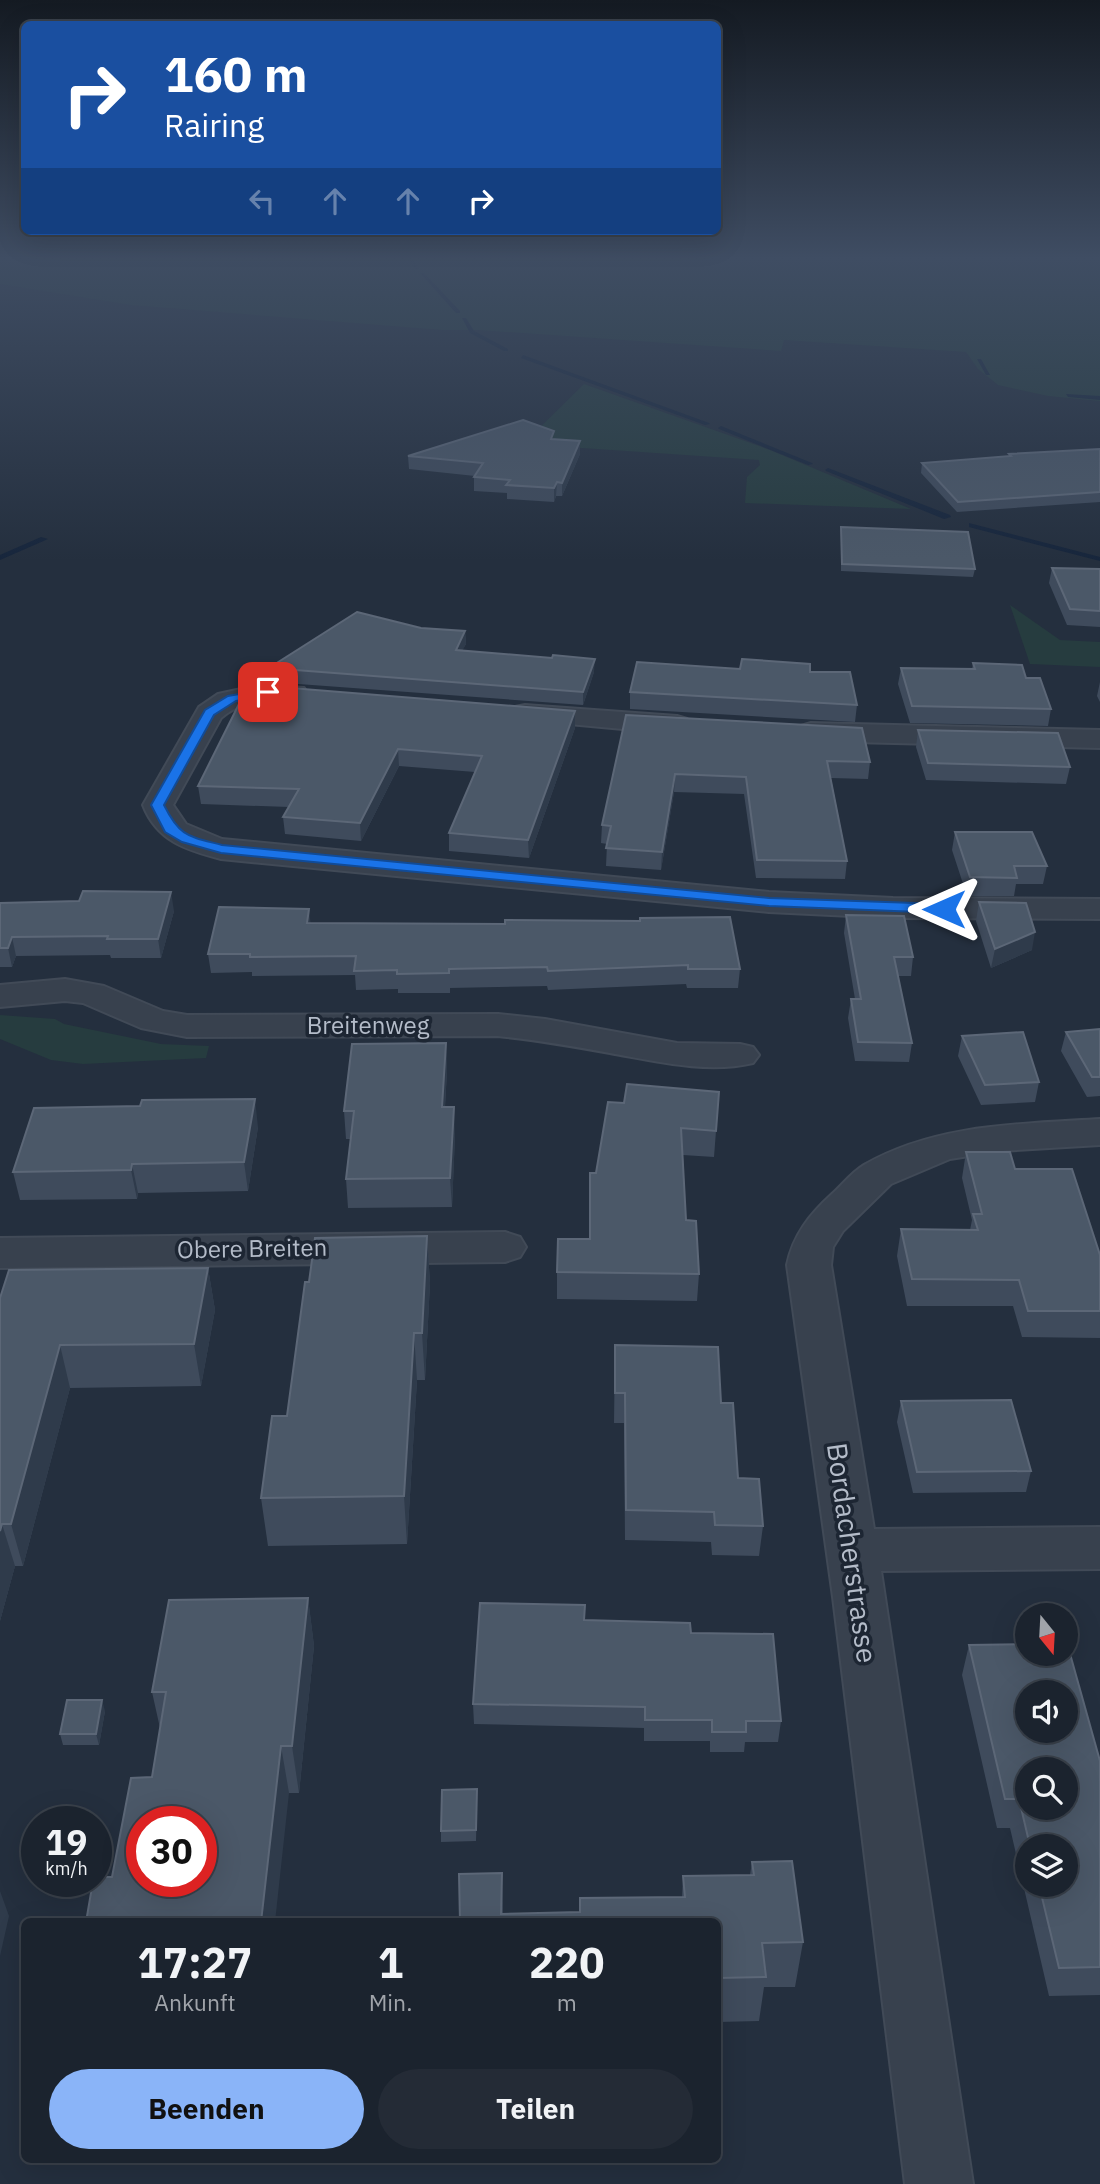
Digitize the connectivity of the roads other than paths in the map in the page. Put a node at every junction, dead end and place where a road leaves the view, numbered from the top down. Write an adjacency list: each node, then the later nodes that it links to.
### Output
1 (320, 696): 6 (street)
2 (493, 710): 3 (street)
3 (699, 726)
4 (783, 731): 5 (street)
5 (1100, 739)
6 (1100, 909)
7 (0, 996): 8 (street, Breitenweg)
8 (740, 1055)
9 (1100, 1132): 13 (street, Bordacherstrasse)
10 (505, 1247): 11 (street, Obere Breiten)
11 (0, 1253)
12 (1100, 1548): 13 (street)
13 (852, 1550): 14 (street, Bordacherstrasse)
14 (939, 2184)

